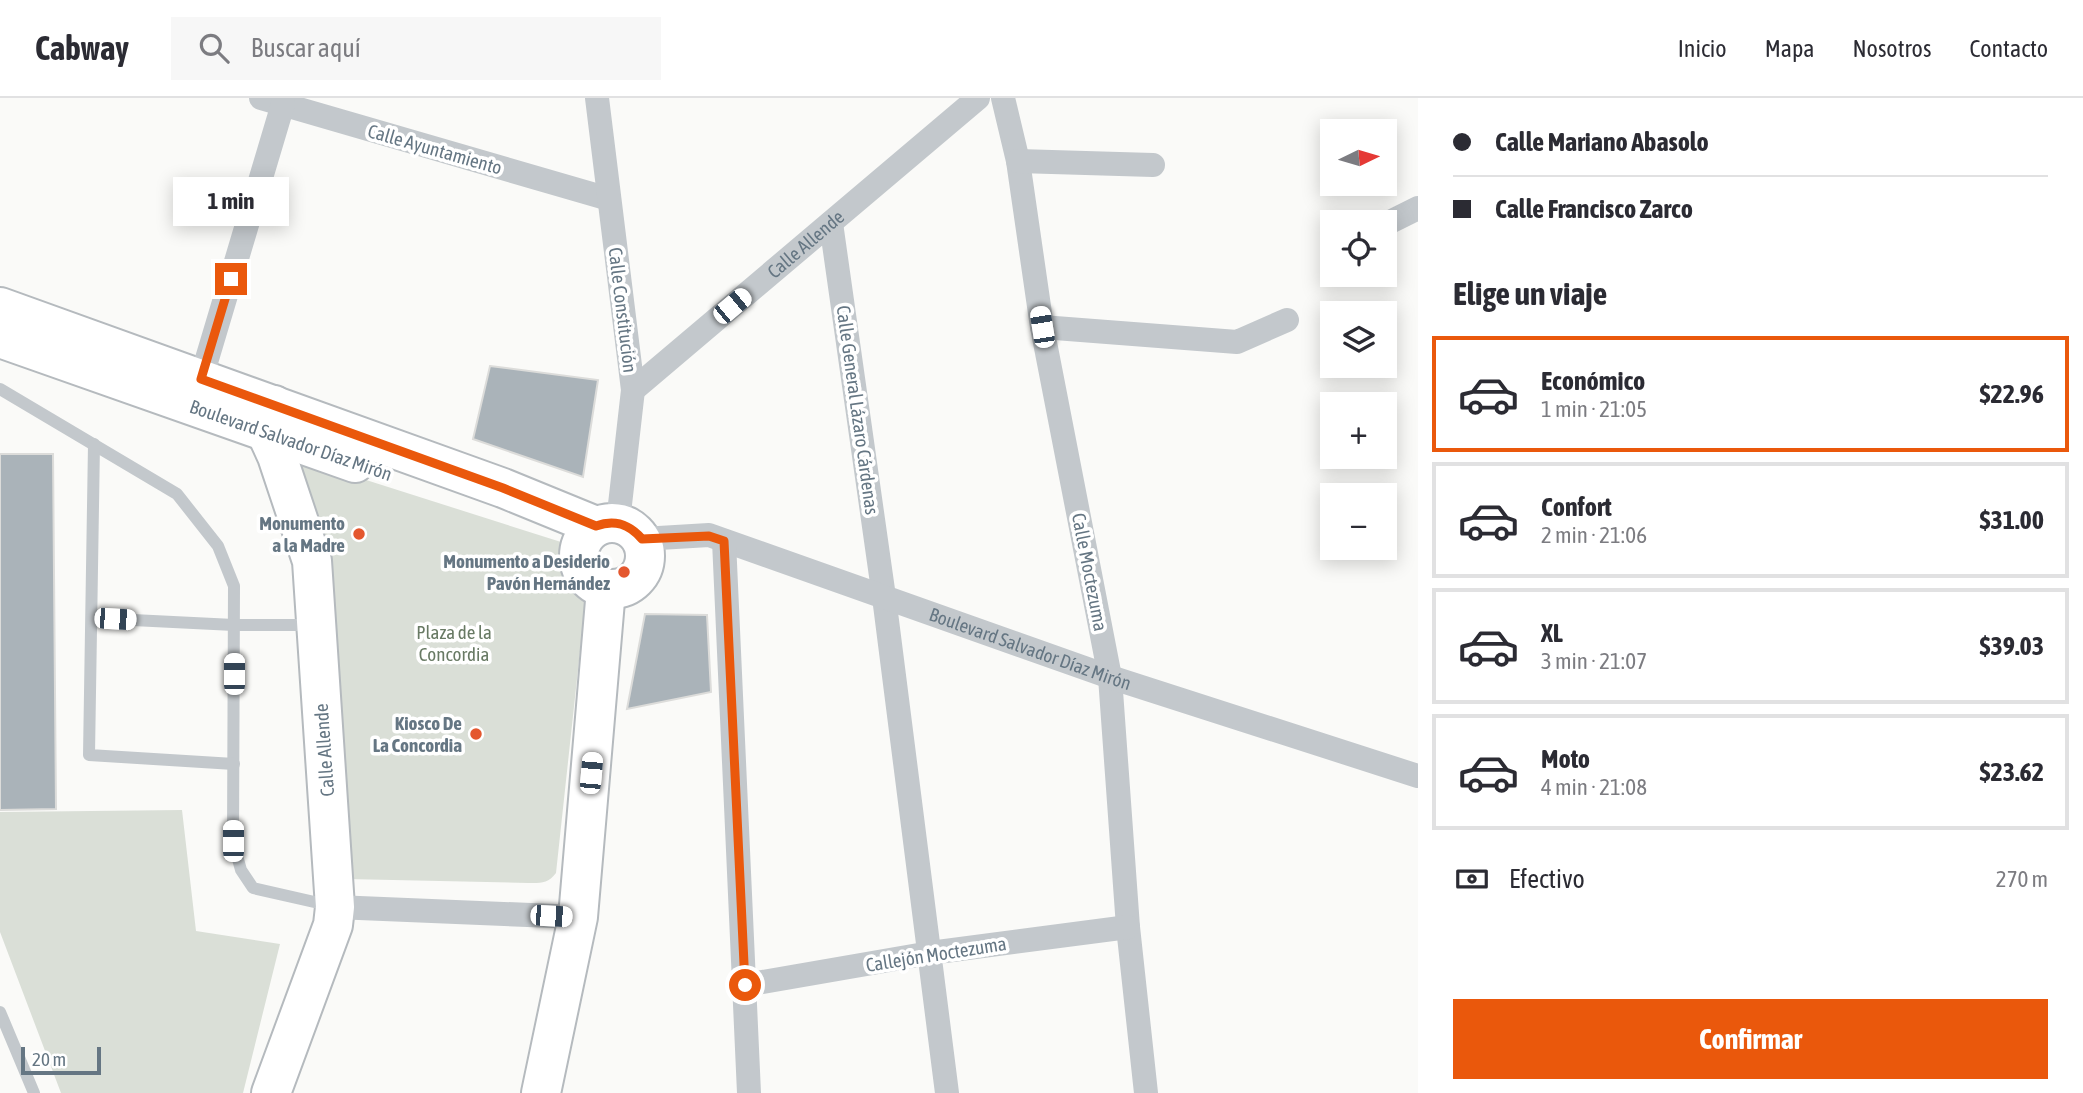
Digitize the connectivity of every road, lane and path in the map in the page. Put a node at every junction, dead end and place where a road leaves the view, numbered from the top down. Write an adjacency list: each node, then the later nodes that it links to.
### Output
1 (597, 98): 8 (street, Calle Constitución)
2 (978, 98): 11 (street, Calle Allende)
3 (1003, 98): 6 (street, Calle Moctezuma)
4 (272, 101): 5 (street, Calle Ayuntamiento); 16 (street)
5 (340, 109): 8 (street, Calle Ayuntamiento)
6 (1018, 161): 7 (street); 14 (street, Calle Moctezuma)
7 (1153, 165)
8 (609, 199): 18 (street, Calle Constitución)
9 (1418, 208): 10 (street)
10 (1397, 218)
11 (831, 223): 18 (street, Calle Allende); 24 (street, Calle General Lázaro Cárdenas)
12 (0, 307): 16 (main road, Boulevard Salvador Díaz Mirón)
13 (1287, 320): 14 (street)
14 (1042, 327): 28 (street, Calle Moctezuma)
15 (0, 338): 19 (main road, Boulevard Salvador Díaz Mirón)
16 (201, 379): 19 (main road, Boulevard Salvador Díaz Mirón)
17 (0, 389): 20 (lane)
18 (633, 390): 21 (street, Calle Constitución)
19 (270, 419): 21 (main road, Boulevard Salvador Díaz Mirón); 27 (main road, Calle Allende)
20 (94, 444): 25 (lane); 26 (lane)
21 (609, 532): 22 (street, Boulevard Salvador Díaz Mirón); 23 (main road); 23 (main road)
22 (724, 541): 24 (street, Boulevard Salvador Díaz Mirón); 35 (street)
23 (606, 589): 32 (main road)
24 (884, 597): 28 (street, Boulevard Salvador Díaz Mirón); 34 (street)
25 (92, 618): 26 (lane); 29 (lane)
26 (234, 625): 27 (lane); 29 (lane)
27 (316, 625): 31 (main road, Calle Allende)
28 (1110, 677): 30 (street, Boulevard Salvador Díaz Mirón); 33 (street, Calle Moctezuma)
29 (234, 764): 31 (lane)
30 (1418, 776)
31 (335, 907): 32 (street); 38 (main road, Calle Allende)
32 (578, 917): 39 (main road)
33 (1128, 927): 34 (street, Callejón Moctezuma); 42 (street, Calle Moctezuma)
34 (930, 953): 35 (street, Callejón Moctezuma); 41 (street)
35 (745, 985): 40 (street)
36 (0, 1012): 37 (lane)
37 (34, 1093)
38 (271, 1093)
39 (541, 1093)
40 (749, 1093)
41 (947, 1093)
42 (1146, 1093)

